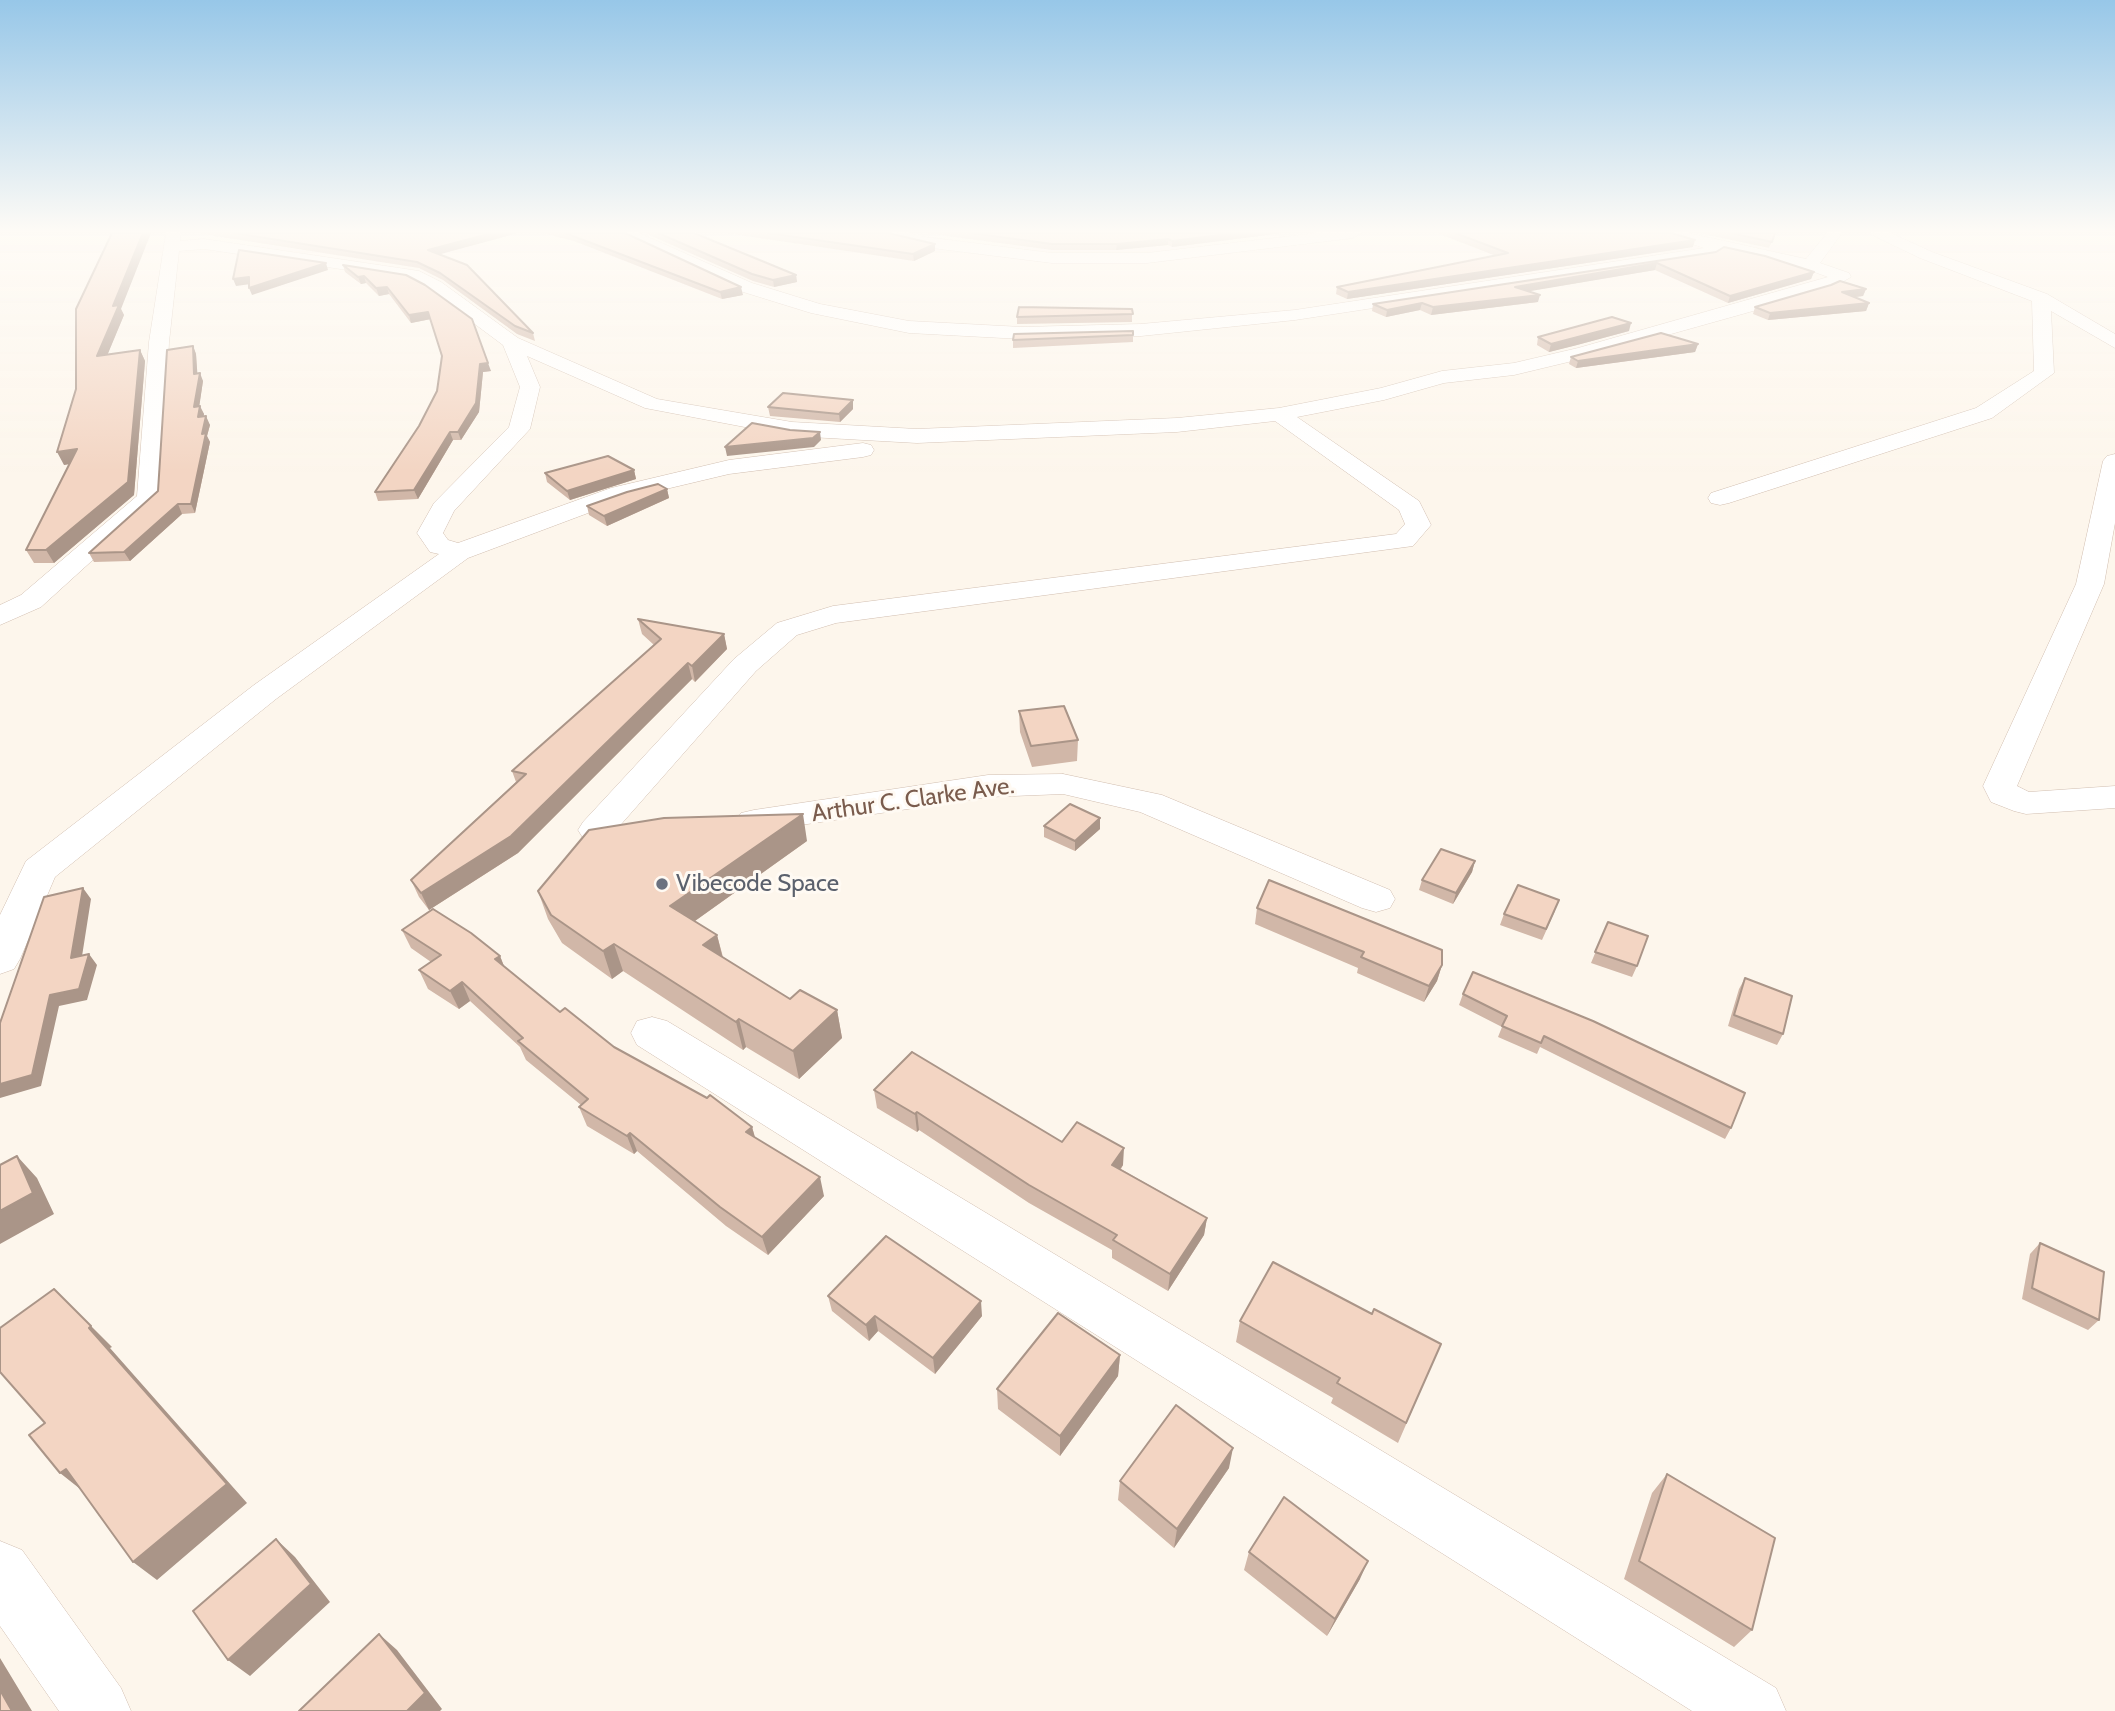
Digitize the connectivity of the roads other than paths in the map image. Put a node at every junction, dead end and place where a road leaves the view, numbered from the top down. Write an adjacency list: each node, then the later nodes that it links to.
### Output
1 (163, 313): 15 (street)
2 (471, 313): 8 (street)
3 (837, 313): 4 (street)
4 (1309, 313)
5 (1727, 313): 10 (street)
6 (2042, 313): 13 (street)
7 (2066, 313): 9 (street)
8 (511, 342): 10 (street); 14 (street)
9 (2115, 342)
10 (1279, 414): 18 (street)
11 (920, 443): 14 (street)
12 (2115, 461): 16 (street)
13 (1720, 498)
14 (459, 552): 20 (street)
15 (0, 617)
16 (2115, 797)
17 (720, 822): 19 (street, Arthur C. Clarke Ave.)
18 (637, 827)
19 (1376, 899)
20 (0, 959)
21 (652, 1033): 24 (street)
22 (0, 1572): 23 (street)
23 (98, 1711)
24 (1753, 1711)

